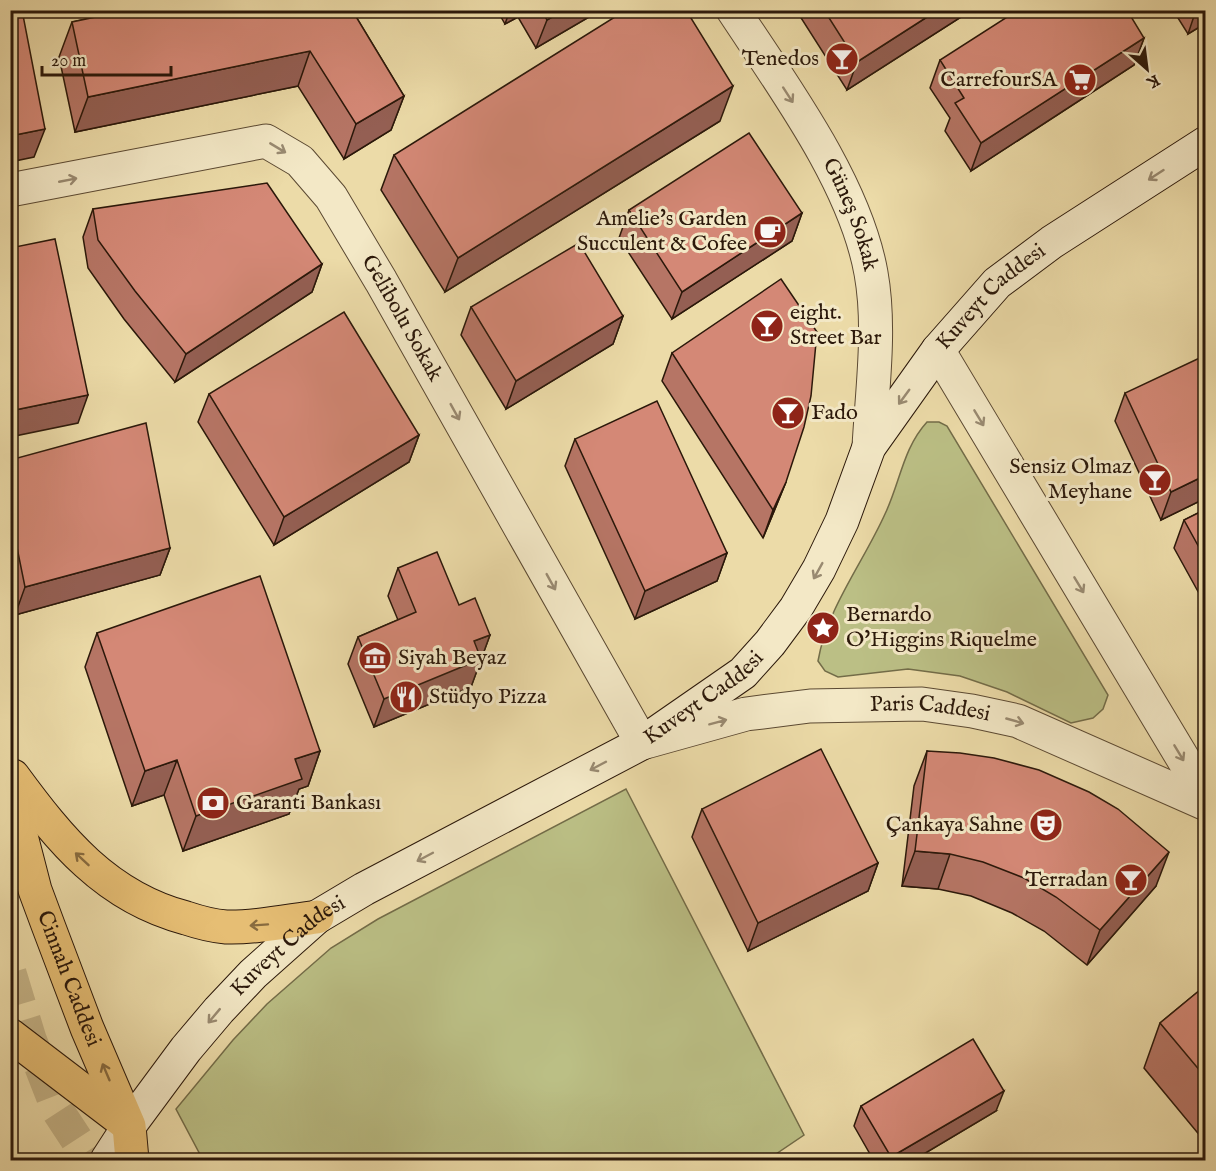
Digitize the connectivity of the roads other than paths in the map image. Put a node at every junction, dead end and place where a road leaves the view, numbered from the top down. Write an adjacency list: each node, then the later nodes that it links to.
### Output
1 (733, 10): 5 (street, Güneş Sokak, one-way to 5)
2 (1206, 143): 4 (street, Kuveyt Caddesi, one-way to 4)
3 (10, 190): 6 (street, Gelibolu Sokak, one-way to 6)
4 (938, 350): 5 (street, Kuveyt Caddesi, one-way to 5); 9 (street, one-way to 9)
5 (869, 447): 6 (street, Kuveyt Caddesi, one-way to 6)
6 (642, 743): 10 (street, Paris Caddesi, one-way to 10); 11 (street, Kuveyt Caddesi, one-way to 11)
7 (10, 773): 11 (main road, one-way to 7)
8 (10, 793): 13 (main road, Cinnah Caddesi, one-way to 8)
9 (1206, 797)
10 (1206, 804)
11 (317, 917): 13 (street, Kuveyt Caddesi, one-way to 13)
12 (10, 1035): 13 (main road)
13 (129, 1126): 14 (street, Kuveyt Caddesi); 15 (main road); 16 (main road)
14 (107, 1161)
15 (132, 1161)
16 (148, 1161)

